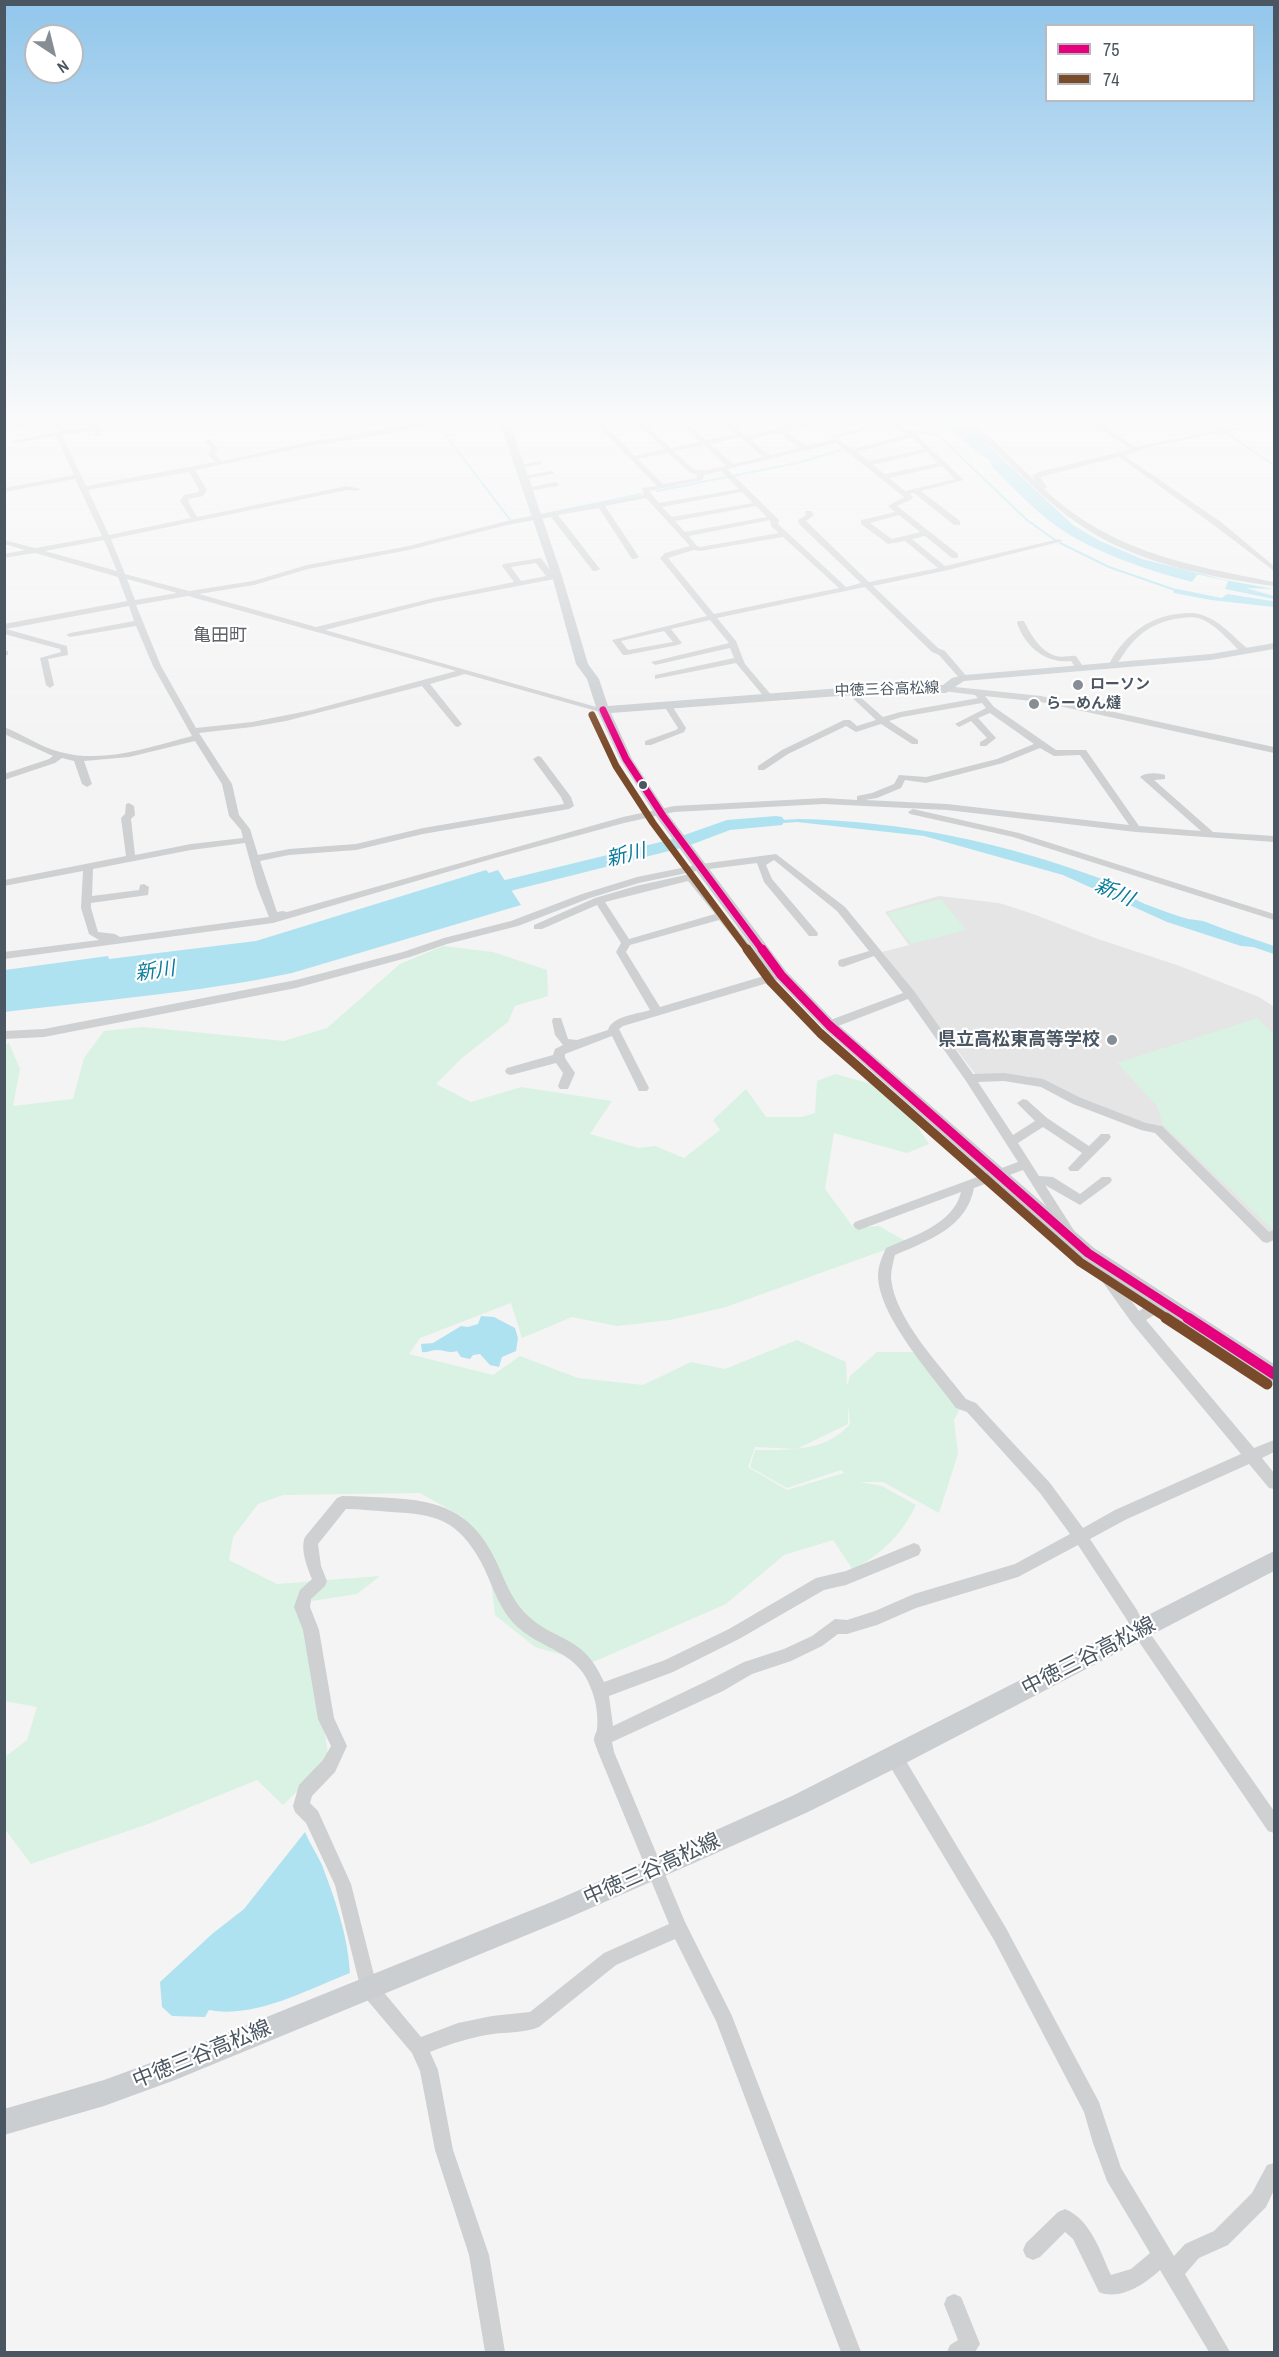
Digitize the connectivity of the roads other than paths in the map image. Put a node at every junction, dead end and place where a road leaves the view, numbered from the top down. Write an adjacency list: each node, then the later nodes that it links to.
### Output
1 (103, 530): 18 (street)
2 (144, 530): 18 (street)
3 (480, 530): 38 (street)
4 (540, 530): 33 (main road)
5 (566, 530): 29 (street)
6 (617, 530): 25 (street)
7 (679, 530): 17 (street)
8 (709, 530): 17 (street)
9 (781, 530): 16 (street)
10 (810, 530): 35 (street)
11 (875, 530): 19 (street)
12 (922, 530): 15 (street)
13 (1094, 530): 36 (street)
14 (1226, 530): 28 (street)
15 (926, 533): 19 (street); 26 (street)
16 (785, 534): 22 (street); 37 (street)
17 (683, 535): 22 (street)
18 (107, 538): 23 (street); 32 (street)
19 (906, 538): 26 (street)
20 (1059, 541): 30 (street)
21 (4, 542): 23 (street)
22 (692, 548): 40 (street)
23 (36, 550): 24 (street); 32 (street)
24 (4, 556)
25 (635, 557)
26 (931, 559): 30 (street)
27 (1275, 559): 28 (street)
28 (1265, 561): 31 (street)
29 (596, 569)
30 (944, 569): 35 (street)
31 (1275, 569)
32 (122, 575): 38 (street); 39 (street)
33 (554, 576): 34 (street); 34 (street); 69 (main road)
34 (519, 582): 45 (street)
35 (867, 584): 37 (street); 58 (street)
36 (1275, 584)
37 (844, 589): 40 (street)
38 (189, 594): 39 (street); 45 (street)
39 (133, 604): 41 (street); 44 (street)
40 (714, 618): 43 (street); 47 (street)
41 (139, 623): 46 (street); 75 (street)
42 (1021, 623): 55 (street)
43 (666, 628): 43 (street)
44 (4, 629): 60 (street)
45 (315, 630): 56 (street)
46 (70, 635)
47 (734, 645): 50 (street); 51 (street)
48 (1275, 646): 49 (main road, 中徳三谷高松線)
49 (1245, 651): 54 (main road, 中徳三谷高松線); 54 (street)
50 (689, 656): 52 (street); 53 (street)
51 (739, 660): 57 (street); 65 (street)
52 (655, 662)
53 (698, 666)
54 (1112, 666): 55 (main road, 中徳三谷高松線)
55 (1080, 668): 58 (main road, 中徳三谷高松線)
56 (463, 671): 59 (street); 69 (street)
57 (658, 676)
58 (960, 679): 61 (main road); 62 (main road, 中徳三谷高松線)
59 (424, 683): 72 (street); 75 (street)
60 (50, 685)
61 (880, 688): 62 (main road, 中徳三谷高松線); 63 (main road, 中徳三谷高松線)
62 (946, 689): 64 (street)
63 (850, 691): 65 (main road, 中徳三谷高松線); 71 (street)
64 (976, 691): 66 (street); 80 (street)
65 (769, 697): 67 (main road, 中徳三谷高松線)
66 (984, 700): 68 (street); 71 (street)
67 (668, 706): 69 (main road, 中徳三谷高松線); 77 (street)
68 (991, 709): 70 (street); 79 (street)
69 (603, 710): 91 (main road)
70 (973, 718): 73 (street); 78 (street)
71 (882, 721): 76 (street); 84 (street)
72 (458, 724)
73 (959, 724)
74 (4, 730): 81 (street)
75 (195, 734): 82 (street); 97 (street)
76 (915, 742)
77 (648, 743)
78 (983, 744)
79 (1041, 745): 88 (street); 93 (street)
80 (1275, 750)
81 (60, 755): 82 (street); 85 (street)
82 (78, 758): 87 (street)
83 (538, 759): 99 (street)
84 (761, 768)
85 (4, 777)
86 (1162, 777): 94 (street)
87 (87, 784)
88 (824, 801): 89 (street); 91 (street)
89 (872, 804): 92 (street); 95 (street)
90 (129, 806): 100 (street)
91 (662, 814): 101 (main road); 107 (street)
92 (1027, 815): 93 (street); 95 (street)
93 (1136, 829): 94 (street)
94 (1210, 834): 96 (street)
95 (1016, 835): 109 (street)
96 (1275, 839)
97 (249, 840): 99 (street); 100 (street)
98 (768, 858): 101 (street); 111 (street); 114 (street)
99 (254, 859): 107 (street)
100 (131, 860): 102 (street)
101 (700, 864): 117 (main road); 123 (street)
102 (88, 869): 103 (street); 105 (street)
103 (4, 883)
104 (144, 886): 105 (street)
105 (87, 900): 112 (street)
106 (599, 900): 108 (street); 110 (street); 113 (street)
107 (327, 905): 112 (street)
108 (721, 916): 113 (street); 117 (street)
109 (1275, 917)
110 (538, 927)
111 (813, 934)
112 (131, 941): 115 (street)
113 (626, 943): 119 (street)
114 (876, 952): 116 (street); 118 (street)
115 (4, 956)
116 (843, 963)
117 (776, 976): 119 (street); 121 (main road)
118 (910, 994): 121 (street); 127 (street)
119 (657, 1011): 122 (street)
120 (557, 1021): 124 (street)
121 (829, 1025): 137 (main road)
122 (613, 1032): 124 (street); 129 (street)
123 (4, 1035)
124 (577, 1044): 125 (street)
125 (560, 1058): 126 (street); 128 (street)
126 (511, 1071)
127 (970, 1078): 133 (street); 142 (street)
128 (564, 1086)
129 (643, 1088)
130 (1023, 1103): 131 (street)
131 (1043, 1121): 133 (street); 134 (street)
132 (1105, 1137): 134 (street)
133 (1011, 1142): 135 (street)
134 (1090, 1152): 136 (street)
135 (1025, 1164): 137 (street); 139 (street)
136 (1074, 1168)
137 (998, 1173): 140 (street); 143 (main road)
138 (1106, 1180): 139 (street)
139 (1036, 1181): 143 (street)
140 (969, 1183): 141 (street); 151 (street)
141 (859, 1225)
142 (1275, 1235)
143 (1076, 1241): 144 (main road)
144 (1088, 1253): 145 (main road); 146 (street)
145 (1162, 1303): 146 (street); 147 (main road)
146 (1137, 1319): 149 (street)
147 (1275, 1374)
148 (1275, 1446): 149 (street)
149 (1253, 1456): 150 (street); 151 (street)
150 (1275, 1483)
151 (1080, 1536): 154 (street); 156 (street)
152 (914, 1550): 155 (street)
153 (1275, 1561): 154 (main road, 中徳三谷高松線)
154 (1140, 1631): 157 (main road, 中徳三谷高松線); 158 (street)
155 (600, 1691): 156 (street); 161 (street)
156 (602, 1739): 159 (street)
157 (894, 1757): 159 (main road, 中徳三谷高松線); 166 (street)
158 (1275, 1825)
159 (655, 1869): 160 (street); 161 (main road, 中徳三谷高松線)
160 (679, 1928): 162 (street); 169 (street)
161 (368, 1988): 162 (street); 163 (main road, 中徳三谷高松線)
162 (418, 2047): 168 (street)
163 (4, 2122)
164 (1275, 2172): 166 (street)
165 (1033, 2250): 166 (street)
166 (1168, 2264): 171 (street)
167 (954, 2304): 170 (street)
168 (495, 2352)
169 (850, 2352)
170 (957, 2352)
171 (1220, 2352)

